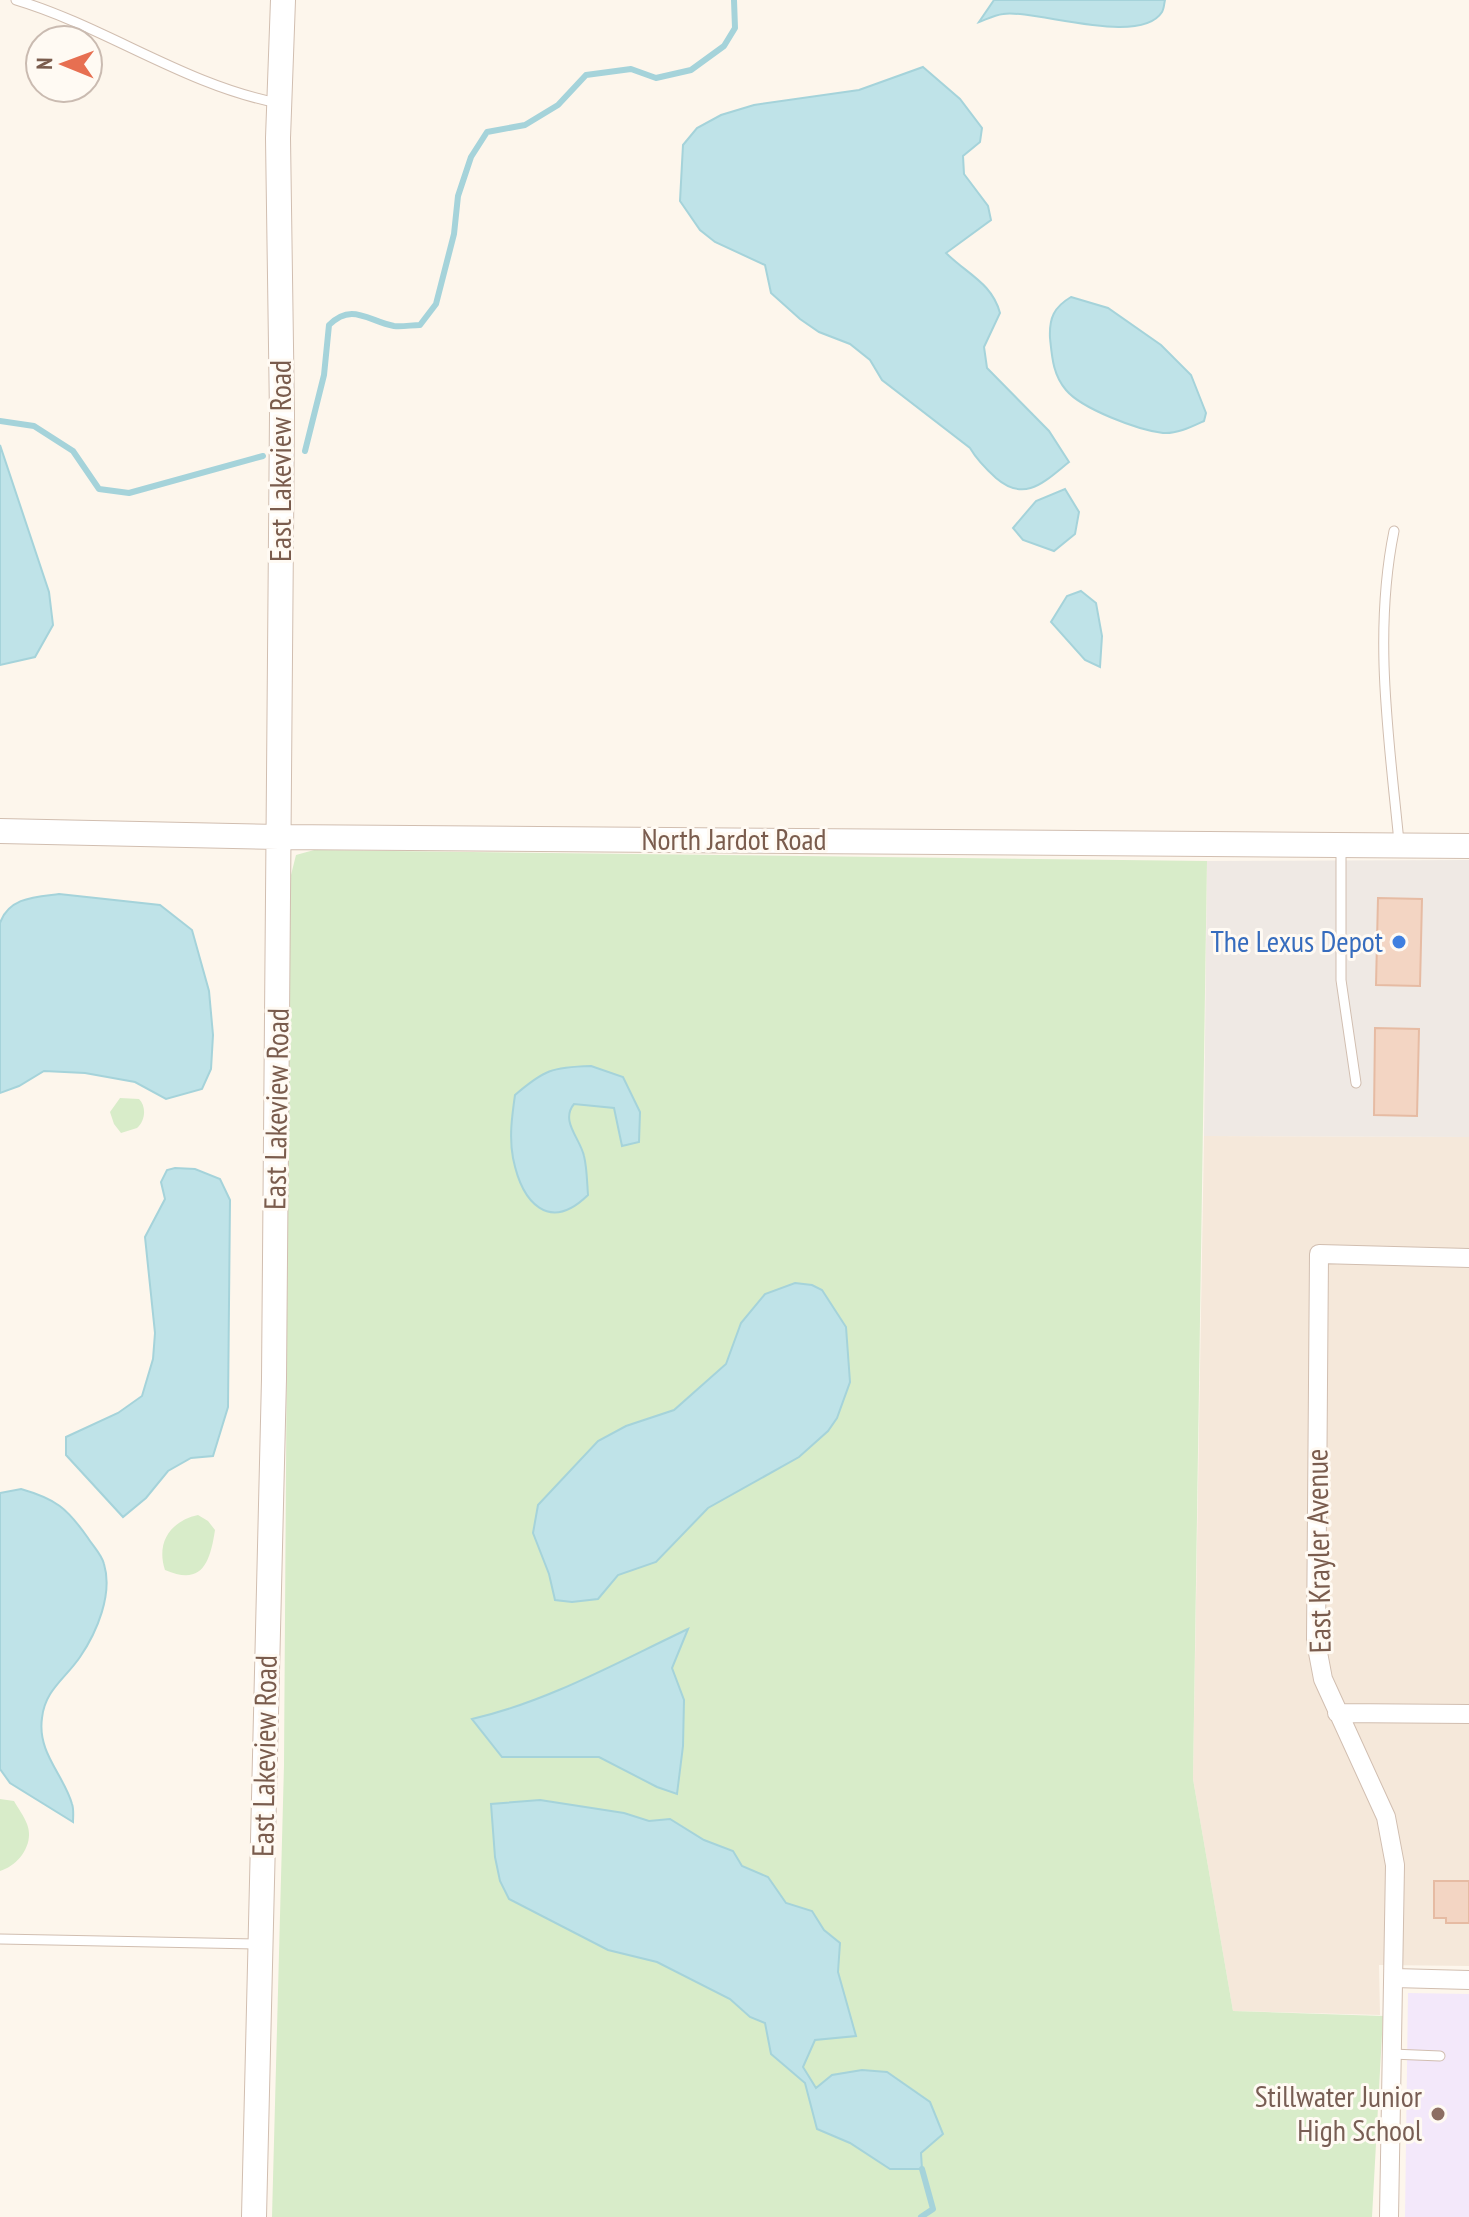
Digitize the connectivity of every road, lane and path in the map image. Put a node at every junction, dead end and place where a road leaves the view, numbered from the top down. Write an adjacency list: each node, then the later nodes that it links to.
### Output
1 (16, 0): 3 (lane)
2 (283, 0): 3 (street, East Lakeview Road)
3 (278, 103): 6 (street, East Lakeview Road)
4 (1394, 531): 8 (lane)
5 (0, 831): 6 (street, North Jardot Road)
6 (279, 837): 7 (street, North Jardot Road); 16 (street, East Lakeview Road)
7 (1341, 844): 8 (street, North Jardot Road); 10 (lane)
8 (1399, 845): 9 (street, North Jardot Road)
9 (1469, 846)
10 (1356, 1083)
11 (1469, 1258): 12 (street, East Krayler Avenue)
12 (1337, 1713): 13 (street); 17 (street, East Krayler Avenue)
13 (1469, 1714)
14 (0, 1931): 15 (lane)
15 (5, 1939): 16 (lane)
16 (261, 1944): 21 (street, East Lakeview Road)
17 (1394, 1978): 18 (street); 19 (street, East Krayler Avenue)
18 (1469, 1980)
19 (1392, 2054): 20 (lane); 22 (street, East Krayler Avenue)
20 (1440, 2056)
21 (254, 2217)
22 (1389, 2217)

